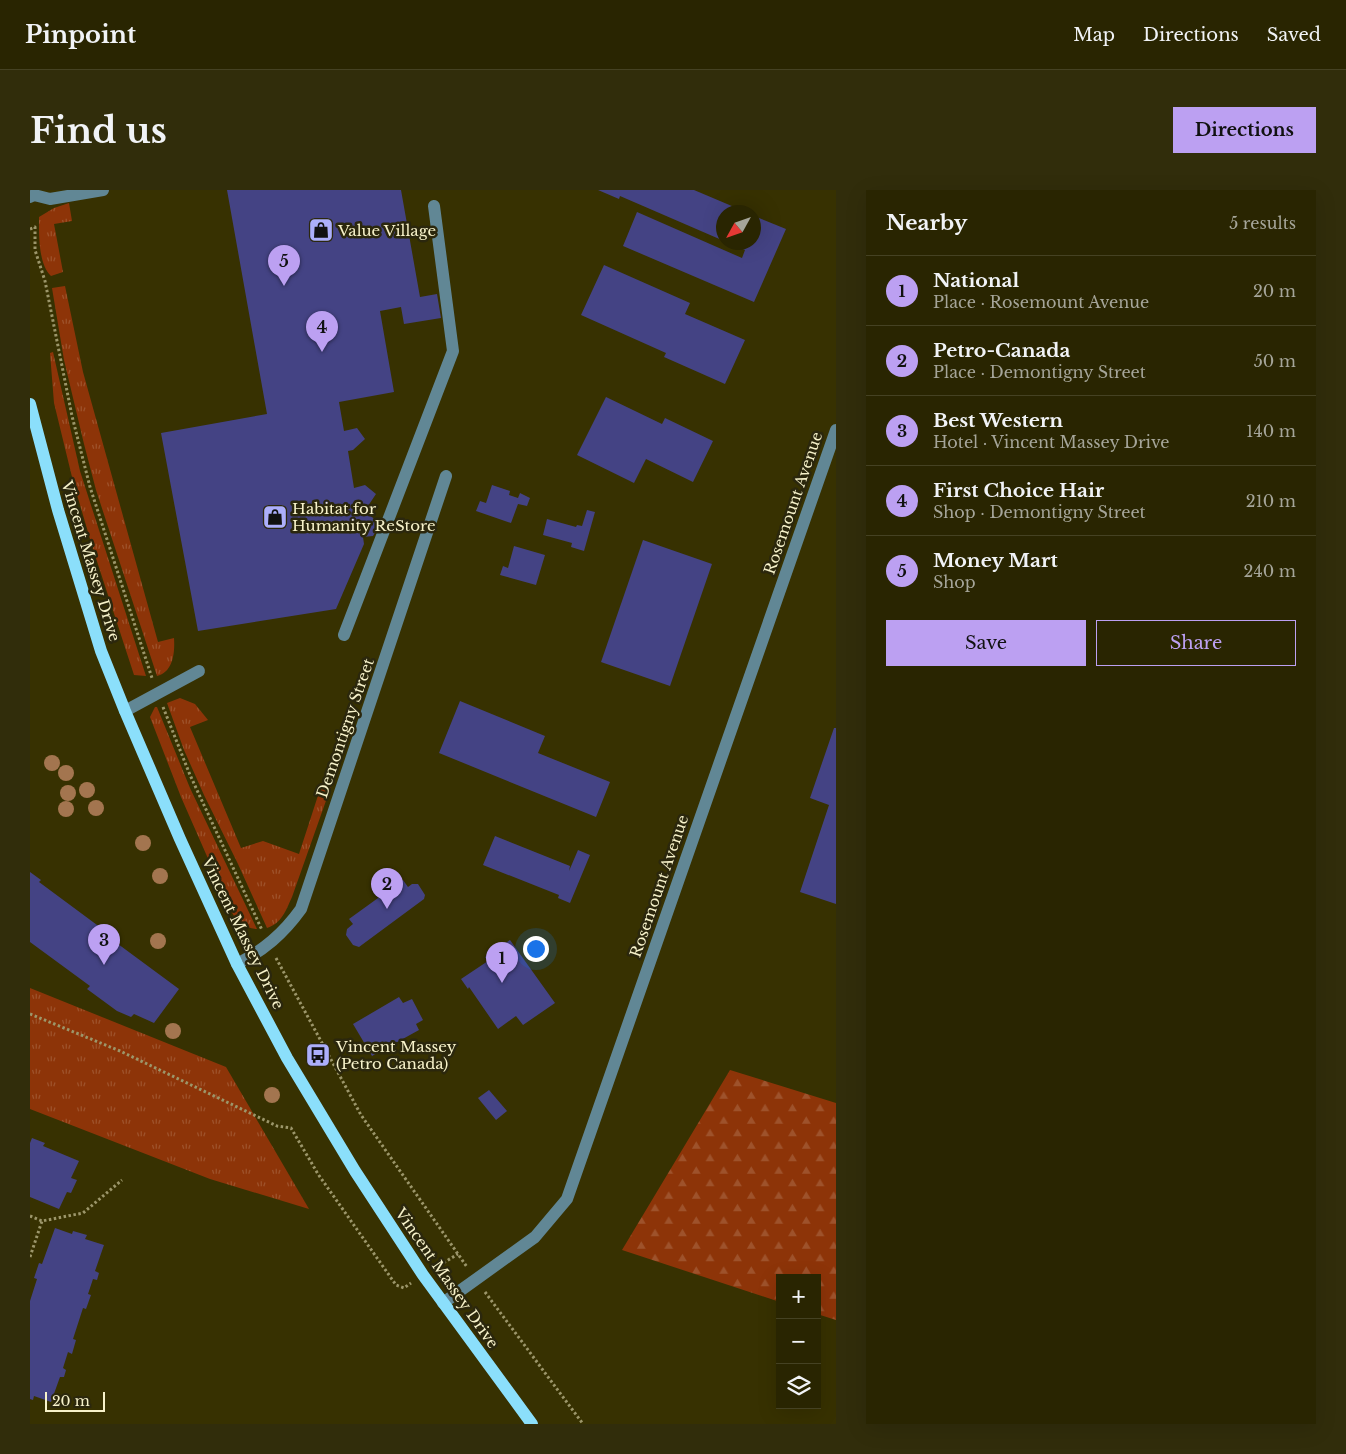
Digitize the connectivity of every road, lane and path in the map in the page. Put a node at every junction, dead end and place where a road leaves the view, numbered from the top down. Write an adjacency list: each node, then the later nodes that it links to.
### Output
1 (103, 190): 2 (street)
2 (34, 194)
3 (434, 206): 8 (street)
4 (30, 229): 10 (path)
5 (30, 404): 11 (main road, Vincent Massey Drive)
6 (836, 430): 21 (street, Rosemount Avenue)
7 (446, 476): 12 (street, Demontigny Street)
8 (344, 635)
9 (199, 671): 10 (street)
10 (157, 694): 11 (street); 12 (path)
11 (125, 711): 13 (main road, Vincent Massey Drive)
12 (269, 945): 13 (street, Demontigny Street); 18 (path)
13 (237, 964): 20 (main road, Vincent Massey Drive)
14 (30, 1014): 20 (path)
15 (122, 1180): 17 (path)
16 (30, 1216): 17 (path)
17 (42, 1220): 19 (path)
18 (458, 1254): 20 (path); 21 (path)
19 (30, 1257)
20 (423, 1276): 22 (main road, Vincent Massey Drive)
21 (476, 1280): 22 (street, Rosemount Avenue); 24 (path)
22 (443, 1304): 23 (main road, Vincent Massey Drive)
23 (532, 1424)
24 (583, 1424)

